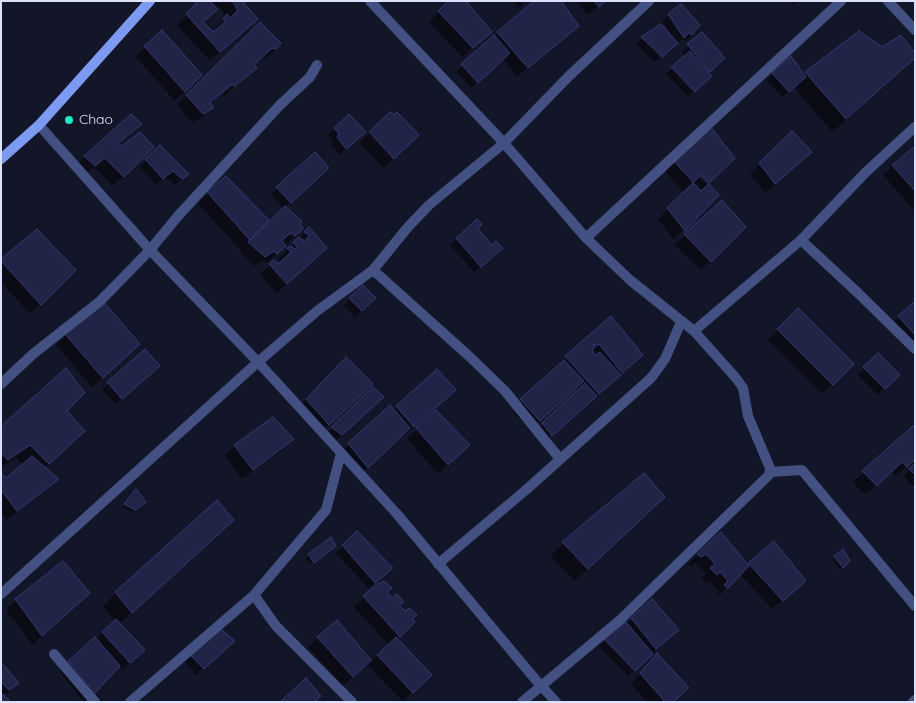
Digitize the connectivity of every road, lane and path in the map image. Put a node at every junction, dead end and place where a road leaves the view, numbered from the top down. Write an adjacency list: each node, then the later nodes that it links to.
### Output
1 (150, 1): 8 (street)
2 (370, 1): 10 (street)
3 (649, 1): 10 (street)
4 (841, 1): 12 (street)
5 (888, 1): 6 (street)
6 (915, 30)
7 (316, 64): 14 (street)
8 (39, 125): 11 (street); 14 (street)
9 (915, 127): 13 (street)
10 (504, 144): 12 (street); 15 (street)
11 (1, 159)
12 (586, 238): 16 (street)
13 (801, 240): 17 (street); 18 (street)
14 (150, 250): 19 (street); 20 (street)
15 (373, 270): 19 (street); 22 (street)
16 (681, 322): 17 (street); 22 (street)
17 (694, 331): 23 (street)
18 (915, 349)
19 (258, 362): 21 (street); 25 (street)
20 (1, 384)
21 (340, 453): 24 (street); 26 (street)
22 (560, 459): 24 (street)
23 (770, 472): 27 (street); 29 (street)
24 (438, 564): 29 (street)
25 (2, 593)
26 (254, 595): 31 (street); 32 (street)
27 (915, 606)
28 (54, 654): 30 (street)
29 (541, 685): 33 (street); 34 (street)
30 (95, 702)
31 (130, 702)
32 (352, 702)
33 (522, 702)
34 (556, 702)

